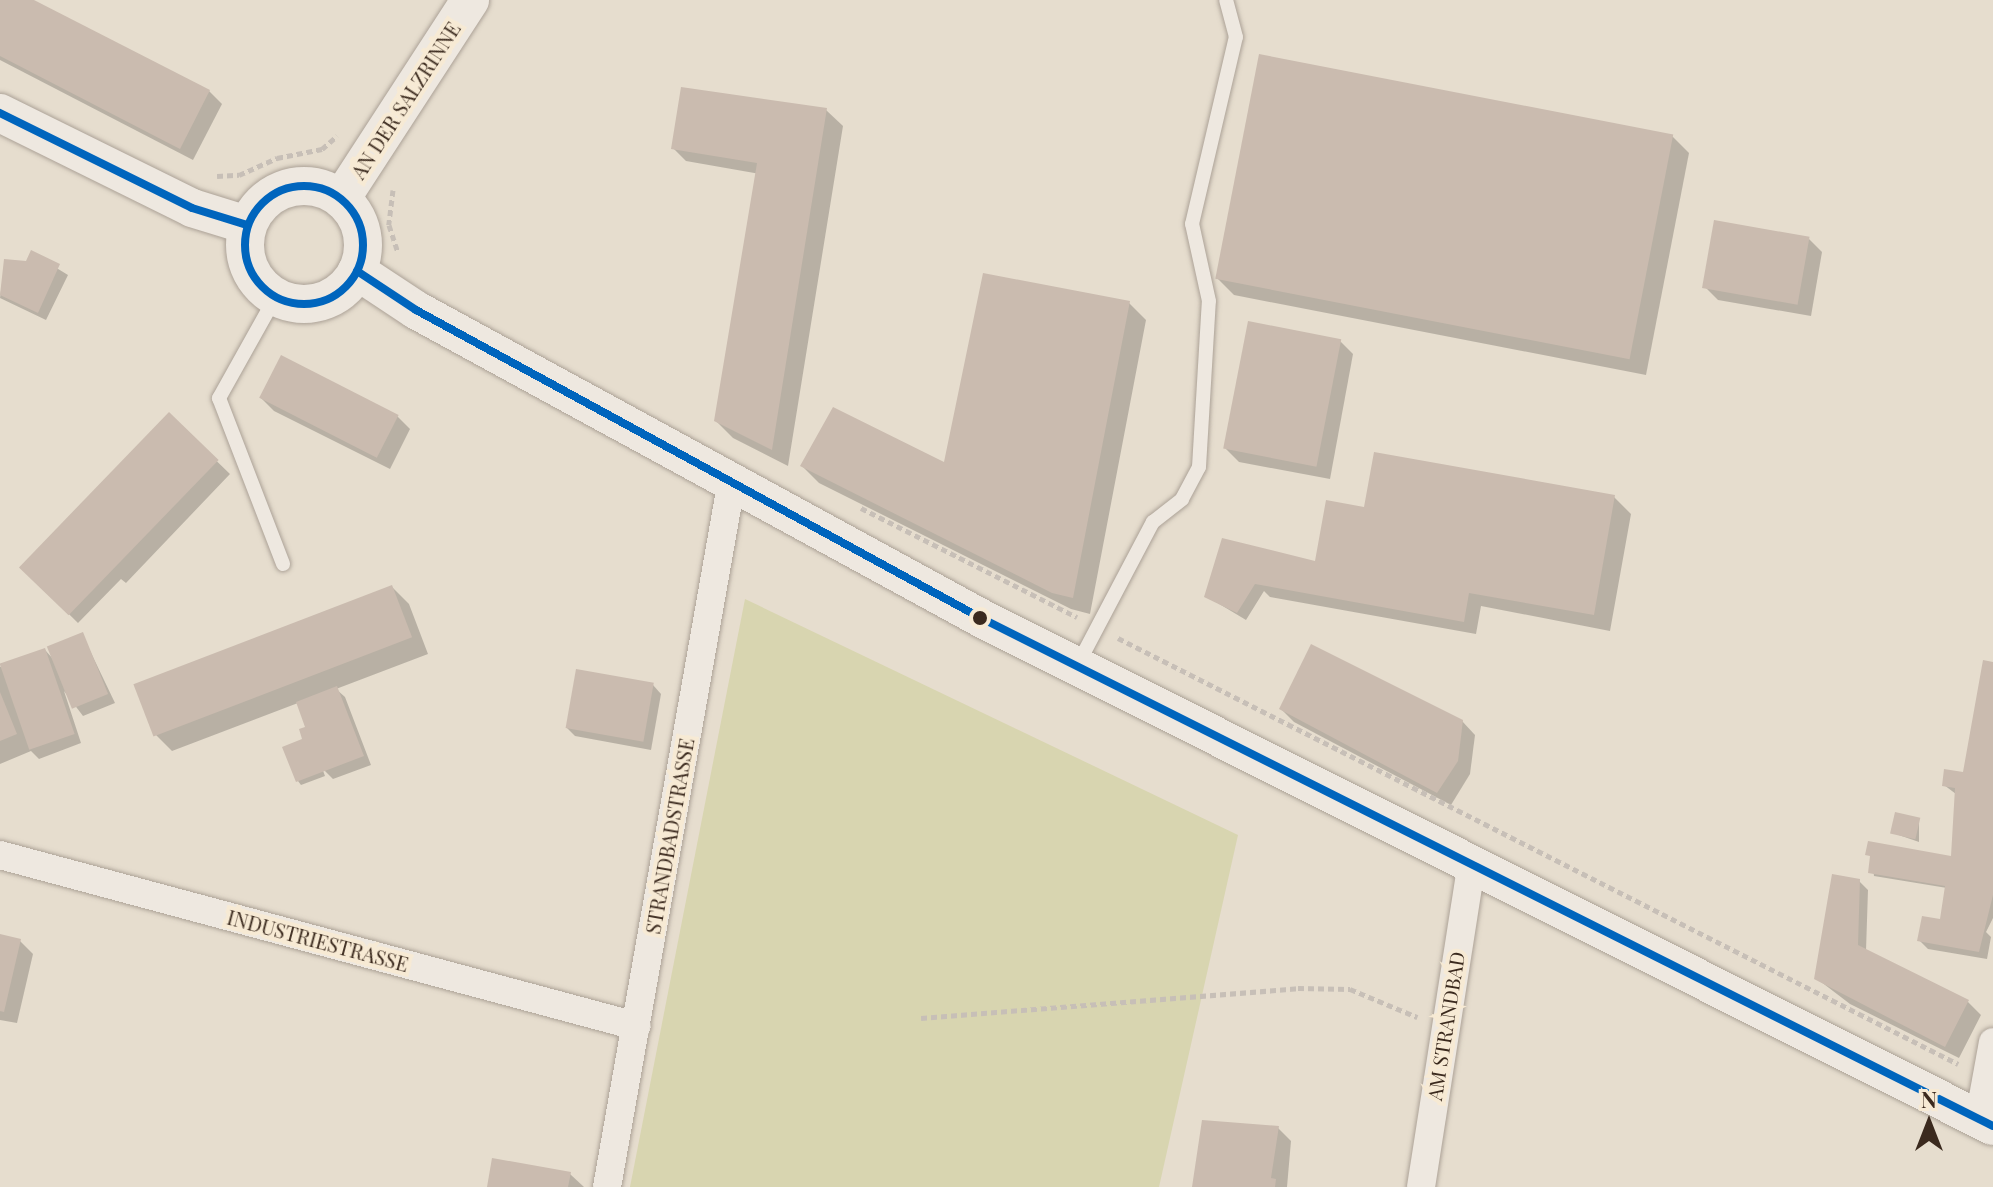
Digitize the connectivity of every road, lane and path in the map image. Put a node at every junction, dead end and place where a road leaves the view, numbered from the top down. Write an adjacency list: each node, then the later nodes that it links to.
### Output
1 (470, 0): 7 (main road, AN DER SALZRINNE)
2 (1226, 0): 15 (lane)
3 (0, 113): 8 (main road)
4 (339, 133): 5 (path)
5 (210, 176)
6 (394, 187): 9 (path)
7 (341, 199): 8 (main road); 10 (main road)
8 (247, 225): 11 (main road)
9 (404, 259)
10 (357, 271): 11 (main road); 12 (main road)
11 (275, 298): 14 (lane)
12 (731, 485): 16 (main road); 20 (street, STRANDBADSTRASSE)
13 (848, 501): 15 (path)
14 (283, 564)
15 (1098, 628): 16 (lane); 23 (path)
16 (1076, 667): 18 (main road)
17 (0, 855): 20 (street, INDUSTRIESTRASSE)
18 (1471, 866): 21 (street, AM STRANDBAD); 24 (main road)
19 (921, 1018): 21 (path)
20 (636, 1026): 25 (street, STRANDBADSTRASSE)
21 (1444, 1028): 26 (street, AM STRANDBAD)
22 (1993, 1042): 23 (street)
23 (1986, 1078): 24 (street)
24 (1986, 1123)
25 (607, 1187)
26 (1421, 1187)

